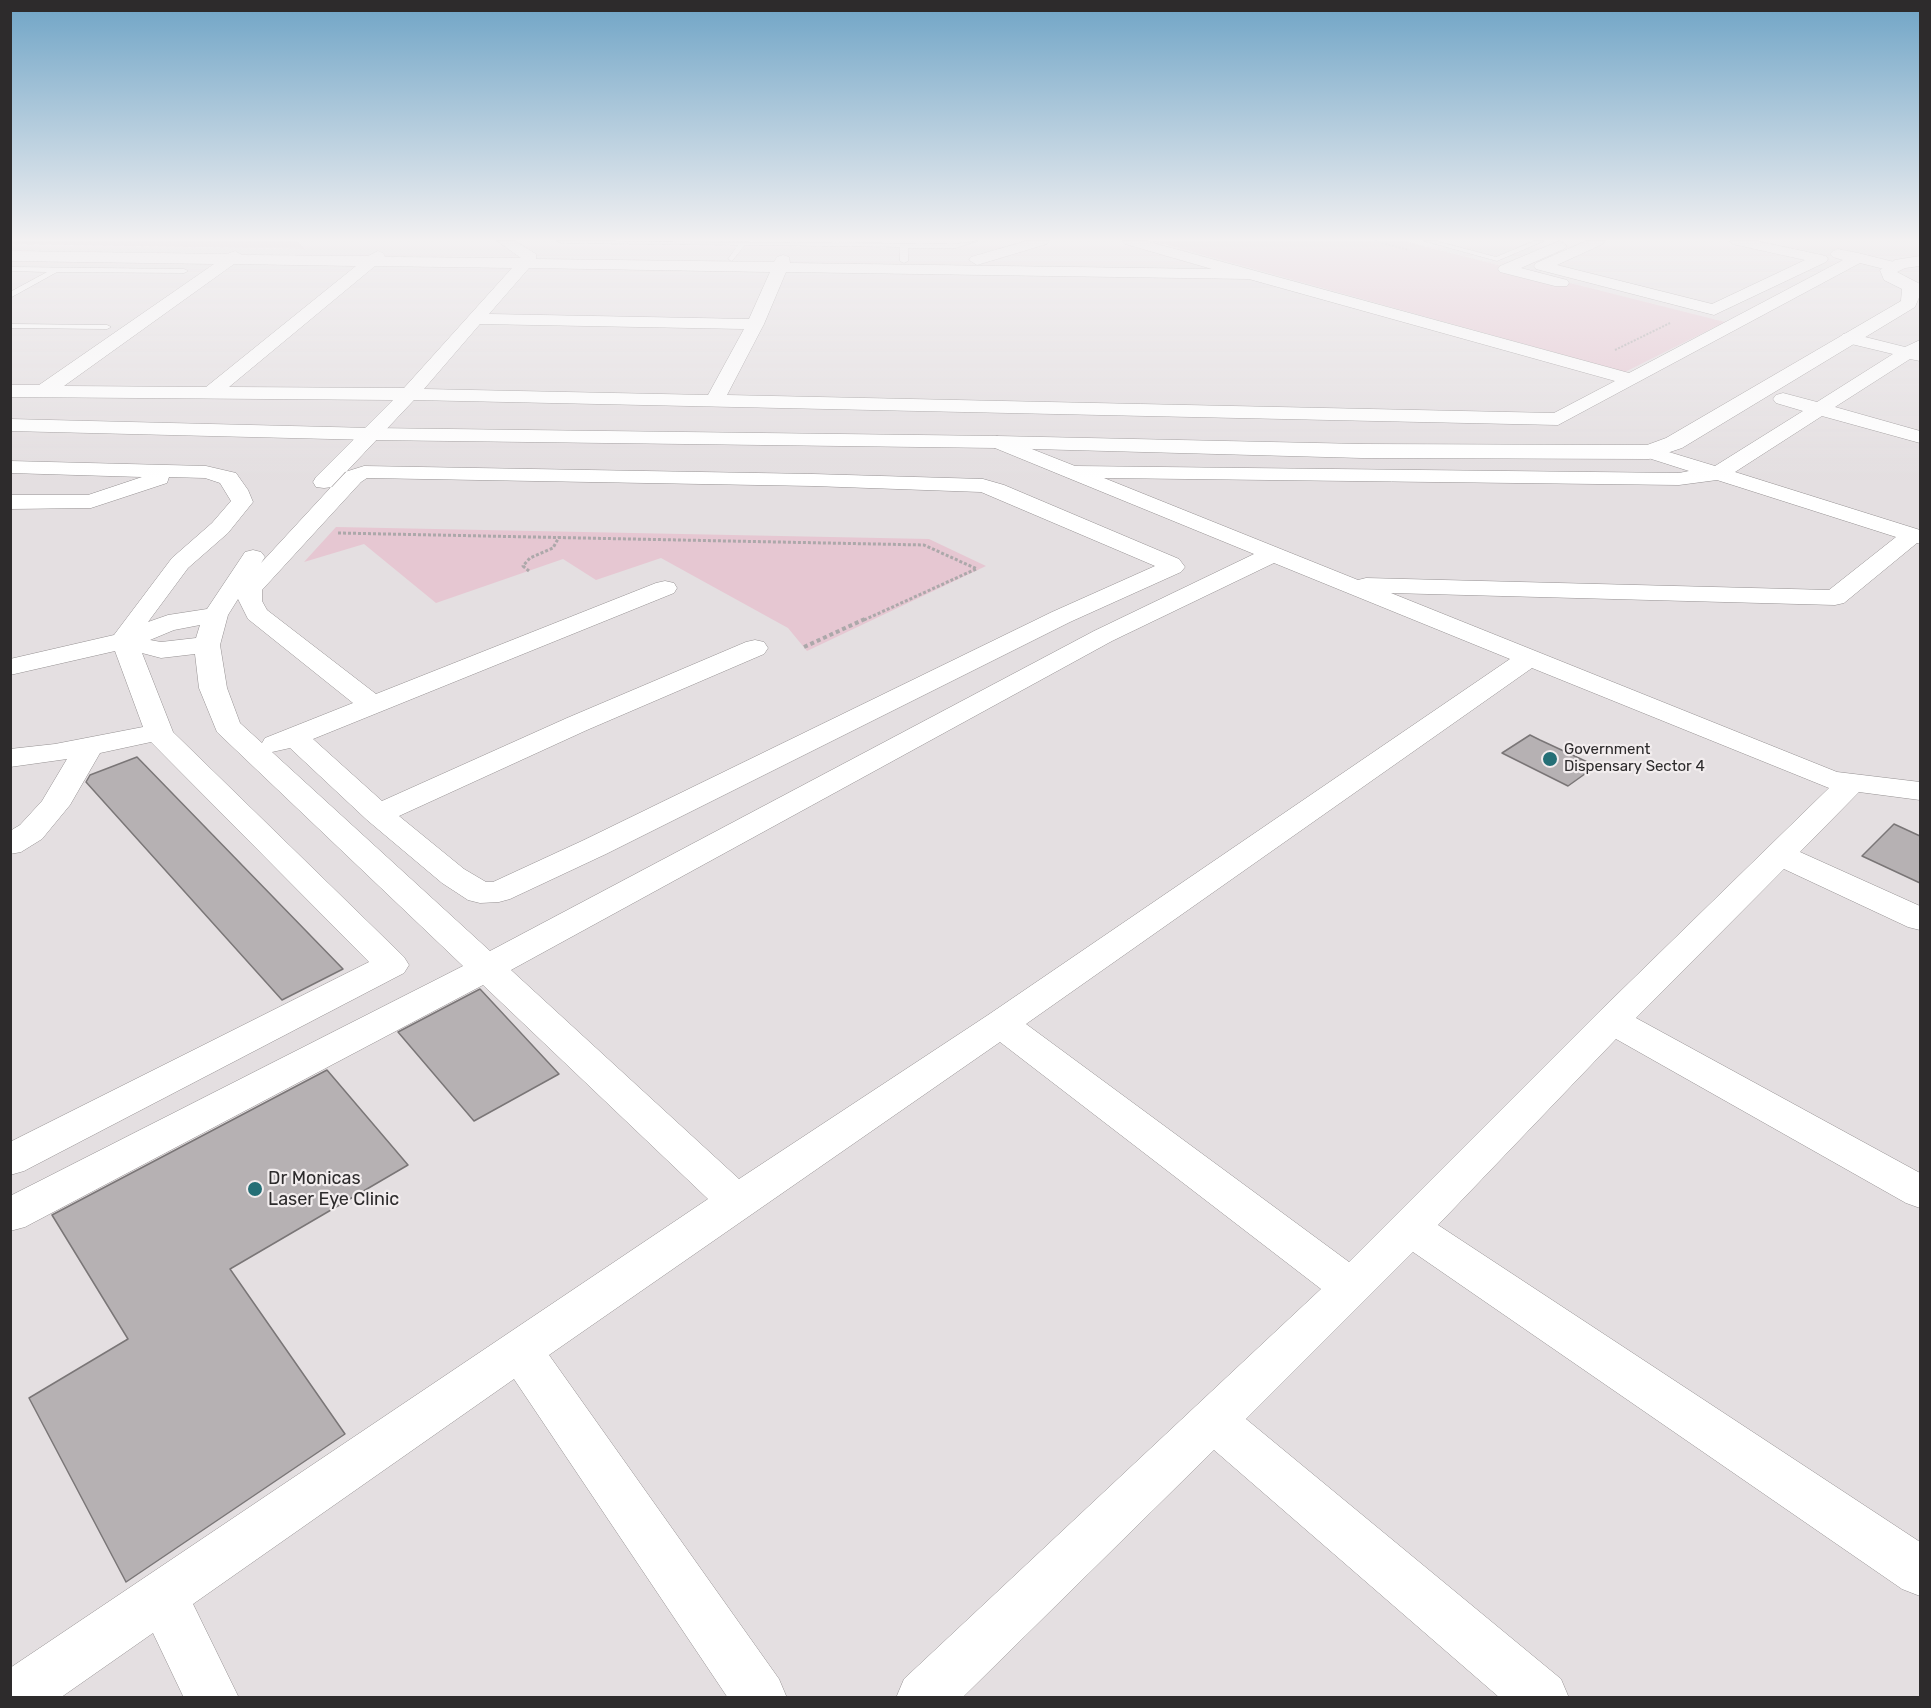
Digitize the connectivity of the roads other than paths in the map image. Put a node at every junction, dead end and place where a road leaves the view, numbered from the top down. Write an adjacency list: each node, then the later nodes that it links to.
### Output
1 (143, 321): 20 (street)
2 (298, 321): 21 (street)
3 (474, 321): 22 (street)
4 (602, 321): 11 (street)
5 (756, 321): 11 (street)
6 (1418, 321): 18 (street)
7 (1709, 321): 13 (street)
8 (1740, 321): 13 (street)
9 (1879, 321): 15 (street)
10 (1909, 321): 16 (street)
11 (755, 324): 24 (street)
12 (10, 326): 14 (lane)
13 (1730, 326): 18 (street)
14 (107, 327)
15 (1850, 338): 16 (street); 31 (street)
16 (1872, 344): 17 (street); 23 (street)
17 (1916, 351): 25 (street)
18 (1629, 379): 24 (street)
19 (10, 391): 20 (street)
20 (44, 391): 21 (street)
21 (210, 393): 22 (street)
22 (409, 394): 24 (street); 29 (street)
23 (1783, 399): 25 (street); 33 (street)
24 (714, 401)
25 (1820, 409): 28 (street); 37 (street)
26 (10, 425): 29 (street)
27 (10, 436): 29 (street)
28 (1920, 437)
29 (367, 438): 30 (street); 32 (street); 43 (street)
30 (997, 442): 31 (street); 32 (street)
31 (1649, 452): 33 (street)
32 (1033, 457): 33 (street); 35 (street)
33 (1676, 461): 37 (street)
34 (10, 467): 36 (street)
35 (1066, 470): 37 (street); 40 (street)
36 (177, 472): 38 (street); 46 (street)
37 (1717, 474): 39 (street)
38 (10, 502)
39 (1917, 536): 41 (street)
40 (1271, 555): 41 (street); 45 (street)
41 (1344, 584): 49 (street)
42 (665, 588): 51 (street)
43 (215, 615): 46 (street); 47 (street)
44 (1061, 616): 45 (street); 51 (street); 59 (street)
45 (1103, 636): 63 (street)
46 (124, 641): 47 (street); 50 (street); 52 (street)
47 (207, 645): 55 (street)
48 (755, 648): 59 (street)
49 (1528, 658): 57 (street); 65 (street)
50 (10, 667)
51 (373, 705): 53 (street)
52 (159, 732): 54 (street); 66 (street)
53 (294, 737): 55 (street); 59 (street)
54 (89, 746): 56 (street); 60 (street)
55 (255, 752): 63 (street)
56 (10, 758)
57 (1852, 783): 58 (street); 61 (street)
58 (1920, 790)
59 (378, 814)
60 (10, 845)
61 (1780, 855): 62 (street); 64 (street)
62 (1920, 919)
63 (485, 969): 68 (street); 69 (street)
64 (1612, 1021): 67 (street); 70 (street)
65 (1001, 1023): 68 (street); 71 (street)
66 (10, 1160)
67 (1920, 1191)
68 (737, 1201): 72 (street)
69 (10, 1215)
70 (1410, 1228): 71 (street); 74 (street)
71 (1351, 1288): 73 (street)
72 (520, 1350): 75 (street); 78 (street)
73 (1213, 1419): 79 (street); 80 (street)
74 (1920, 1571)
75 (162, 1596): 76 (street); 77 (street)
76 (13, 1698)
77 (212, 1698)
78 (760, 1698)
79 (923, 1698)
80 (1542, 1698)

